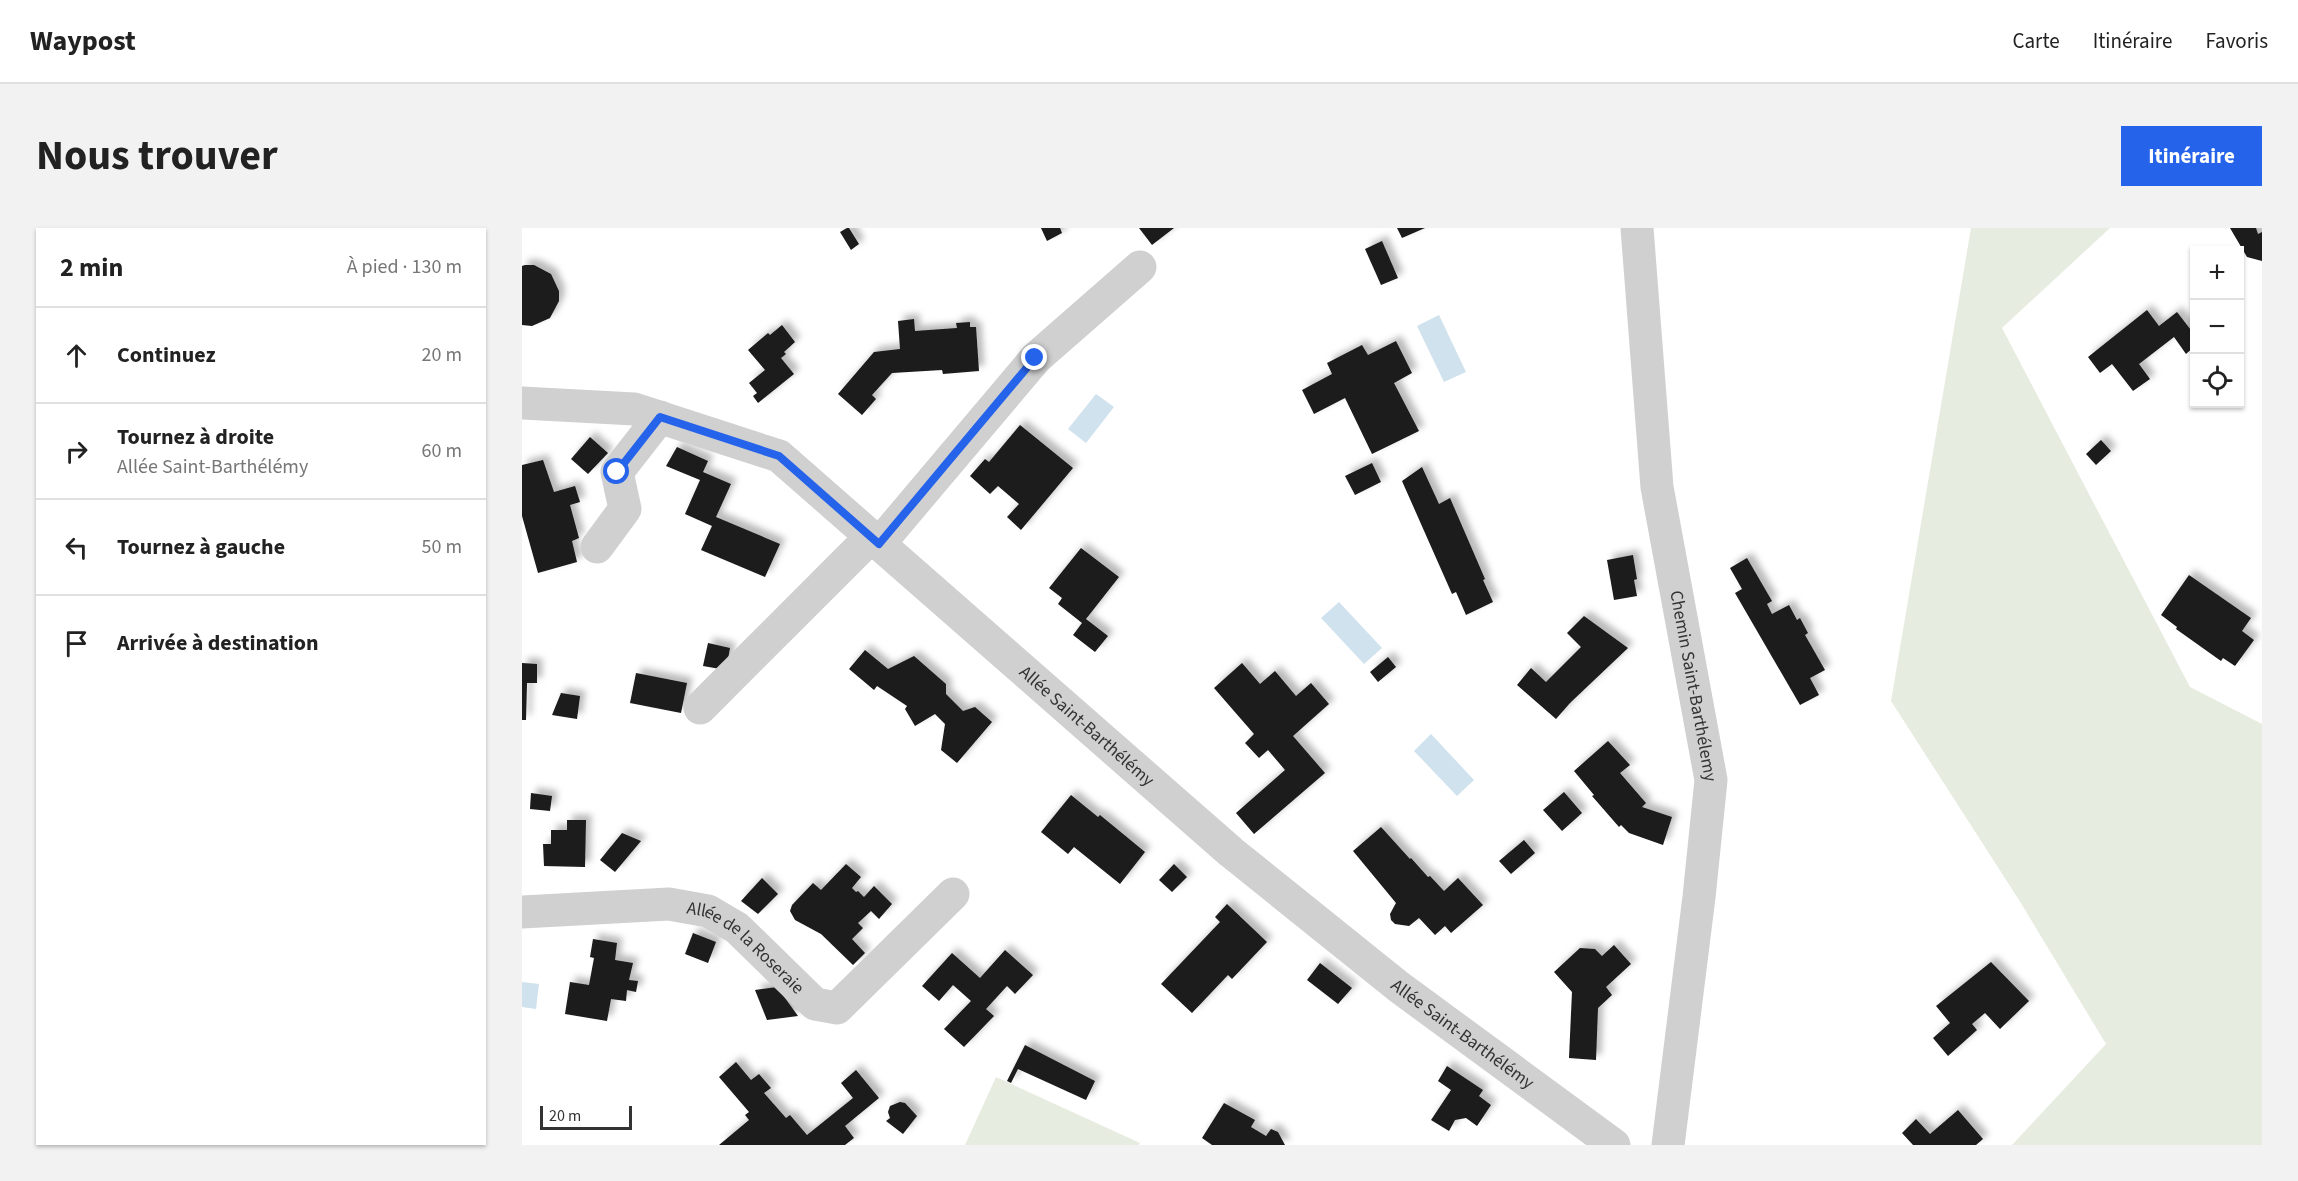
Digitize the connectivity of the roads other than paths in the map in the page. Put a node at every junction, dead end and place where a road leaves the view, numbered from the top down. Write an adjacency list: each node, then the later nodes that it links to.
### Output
1 (1637, 228): 11 (street, Chemin Saint-Barthélemy)
2 (1140, 267): 5 (street)
3 (522, 403): 4 (street, Allée Saint-Barthélémy)
4 (660, 417): 5 (street, Allée Saint-Barthélémy); 6 (street)
5 (875, 540): 7 (street); 10 (street, Allée Saint-Barthélémy)
6 (597, 547)
7 (700, 708)
8 (953, 894): 9 (street, Allée de la Roseraie)
9 (522, 912)
10 (1614, 1145)
11 (1668, 1145)

